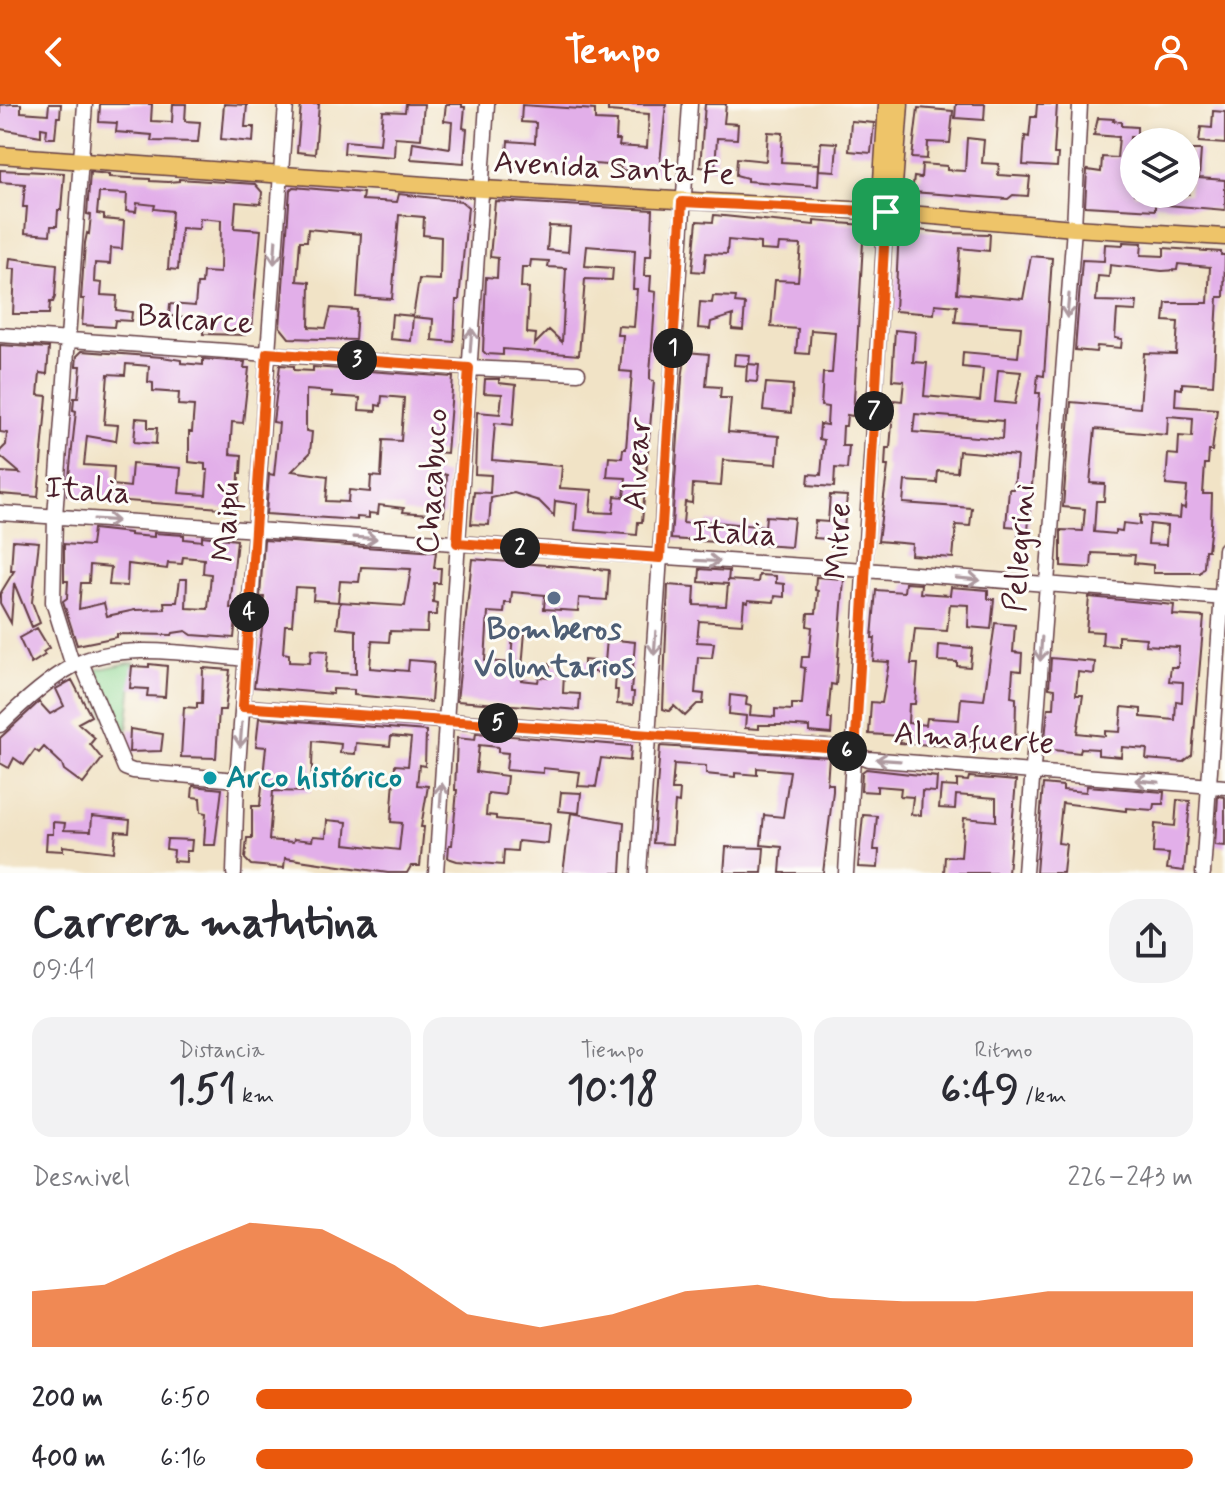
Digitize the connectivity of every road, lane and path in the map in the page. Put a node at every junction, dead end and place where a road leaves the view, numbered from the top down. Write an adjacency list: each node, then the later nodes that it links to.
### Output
1 (85, 104): 9 (street)
2 (286, 104): 10 (street, Maipú)
3 (487, 104): 11 (street, Chacabuco)
4 (690, 104): 12 (street, Alvear)
5 (887, 104): 13 (main road)
6 (900, 104): 13 (main road)
7 (1080, 104): 14 (street, Pellegrini)
8 (0, 155): 9 (main road, Avenida Santa Fe)
9 (81, 160): 10 (main road, Avenida Santa Fe); 17 (street)
10 (281, 175): 11 (main road, Avenida Santa Fe); 18 (street, Maipú, one-way to 18)
11 (482, 189): 12 (main road, Avenida Santa Fe); 19 (street, Chacabuco, one-way to 11)
12 (682, 202): 13 (main road, Avenida Santa Fe); 26 (street, Alvear)
13 (886, 212): 14 (main road, Avenida Santa Fe); 27 (street, Mitre)
14 (1074, 228): 15 (main road, Avenida Santa Fe); 28 (street, Pellegrini, one-way to 28)
15 (1225, 237)
16 (0, 335): 17 (street, Balcarce)
17 (68, 340): 18 (street, Balcarce); 22 (street)
18 (267, 353): 19 (street, Balcarce); 23 (street, Maipú)
19 (469, 368): 20 (street, Balcarce); 24 (street, Chacabuco)
20 (578, 373)
21 (0, 513): 22 (street, Italia)
22 (55, 517): 23 (street, Italia, one-way to 23); 31 (street)
23 (255, 531): 24 (street, Italia, one-way to 24); 30 (street, Maipú)
24 (457, 543): 26 (street, Italia); 33 (street, Chacabuco)
25 (1225, 549): 29 (street)
26 (660, 558): 27 (street, Italia, one-way to 27); 35 (street, Alvear, one-way to 35)
27 (865, 570): 28 (street, Italia, one-way to 28); 36 (street, Mitre)
28 (1045, 585): 29 (street, Italia); 37 (street, Pellegrini, one-way to 37)
29 (1223, 598): 39 (street)
30 (246, 659): 31 (street); 32 (street, Maipú)
31 (77, 664): 34 (street); 38 (street)
32 (243, 707): 33 (street, Almafuerte); 38 (street, Maipú, one-way to 38)
33 (446, 719): 35 (street, Almafuerte); 42 (street, Chacabuco, one-way to 33)
34 (0, 725)
35 (649, 734): 36 (street, Almafuerte); 43 (street, Alvear)
36 (855, 754): 37 (street, Almafuerte, one-way to 36); 44 (street, Mitre)
37 (1033, 770): 39 (street, Almafuerte, one-way to 37); 45 (street, Pellegrini)
38 (237, 780): 41 (street, Maipú)
39 (1209, 786): 40 (street, Almafuerte); 46 (street)
40 (1225, 787)
41 (234, 873)
42 (436, 873)
43 (639, 873)
44 (846, 873)
45 (1025, 873)
46 (1203, 873)

